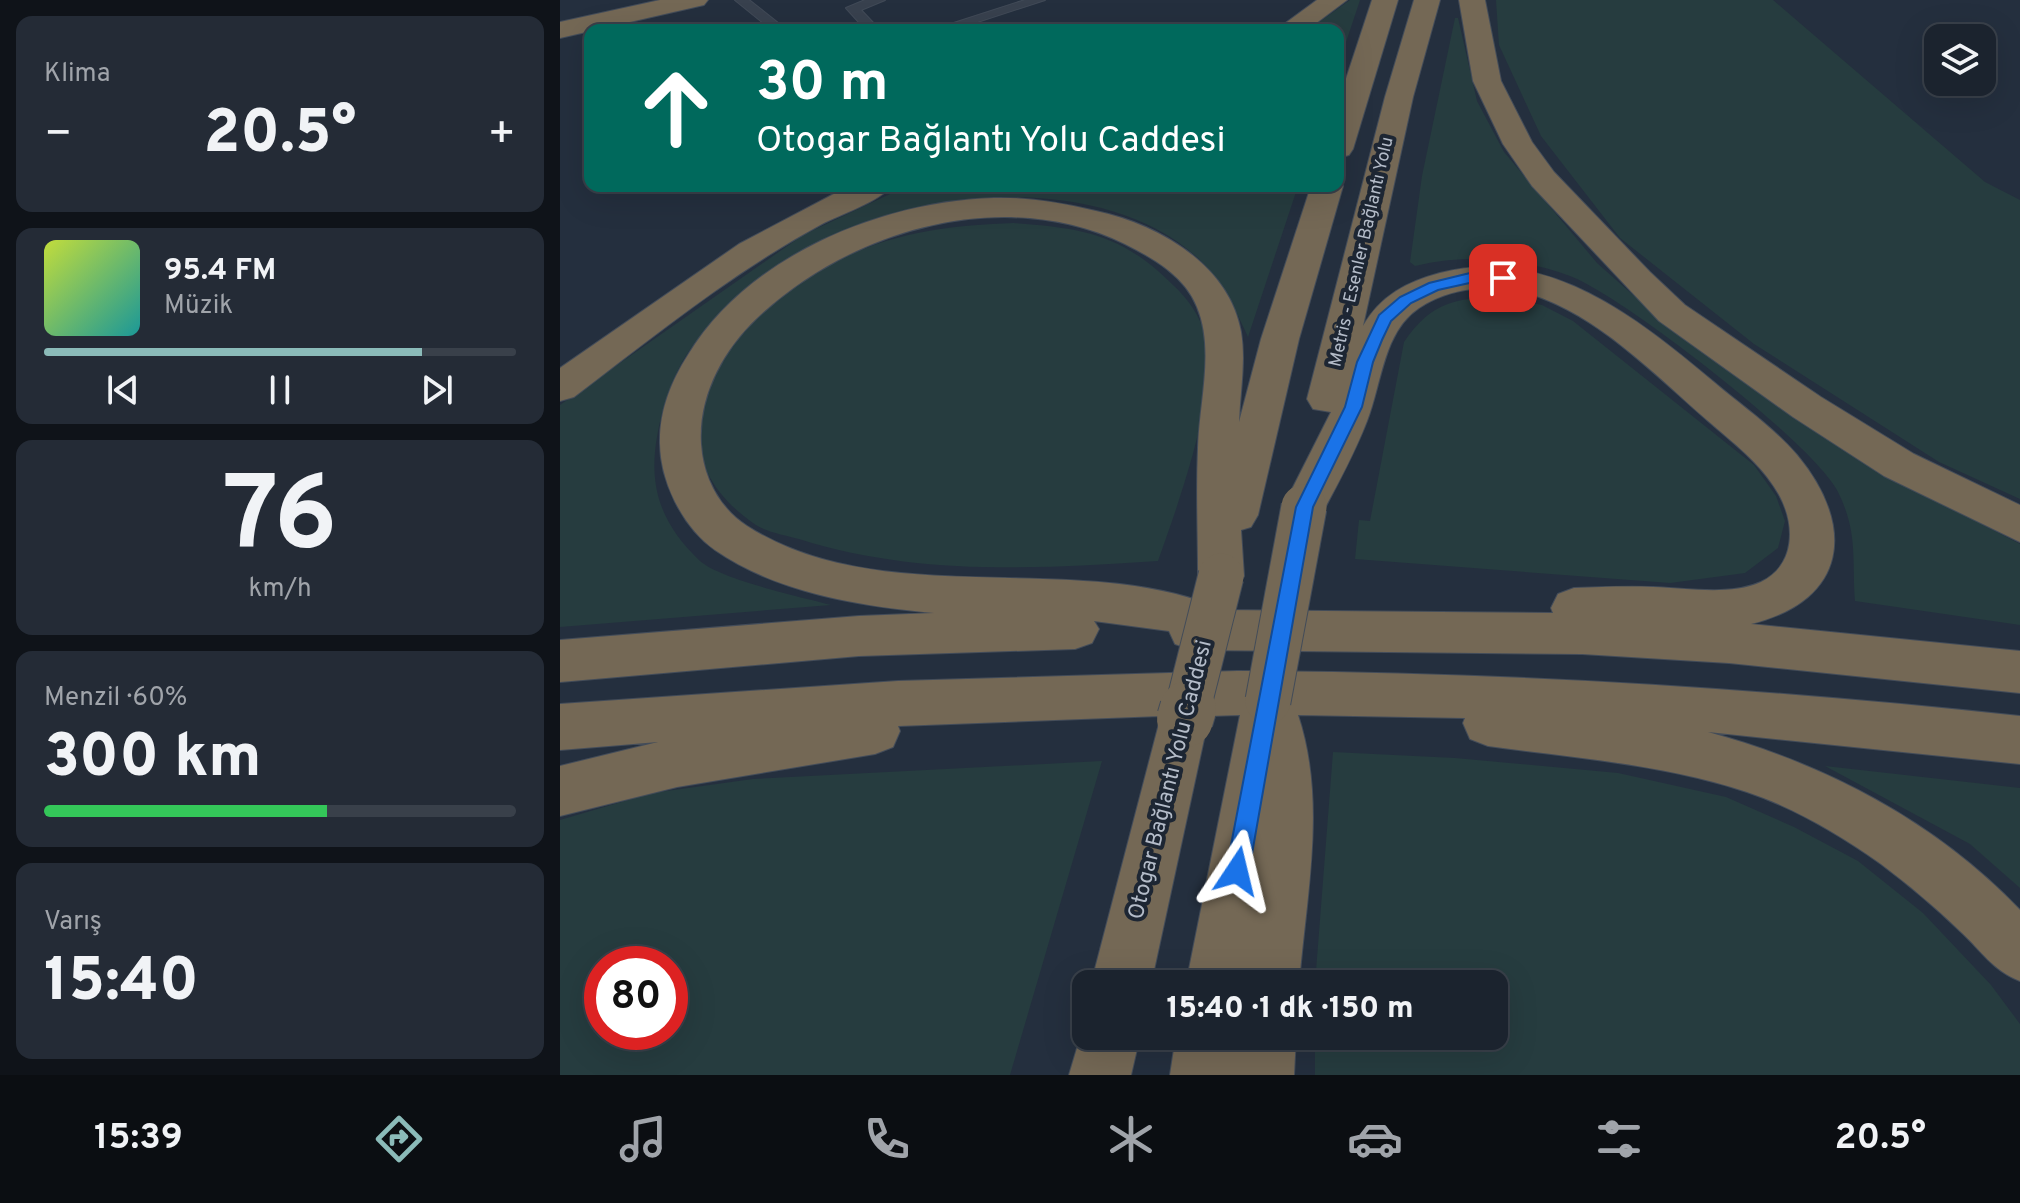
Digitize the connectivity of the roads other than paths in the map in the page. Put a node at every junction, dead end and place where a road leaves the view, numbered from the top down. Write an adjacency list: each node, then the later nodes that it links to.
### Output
1 (695, 0): 9 (highway)
2 (741, 0): 10 (lane)
3 (879, 0): 11 (lane)
4 (1039, 0): 12 (lane)
5 (1334, 0): 13 (highway)
6 (1385, 0): 16 (highway)
7 (1427, 0): 20 (highway, Metris - Esenler Bağlantı Yolu)
8 (1472, 0): 21 (highway)
9 (587, 24)
10 (772, 24)
11 (867, 24)
12 (959, 24)
13 (1298, 24)
14 (584, 25): 15 (highway)
15 (560, 30)
16 (1344, 130)
17 (863, 192): 19 (highway)
18 (1325, 192): 22 (highway)
19 (560, 387)
20 (1304, 507): 24 (highway); 29 (highway, bridge)
21 (2020, 525)
22 (1221, 576): 23 (highway); 34 (highway, Otogar Bağlantı Yolu Caddesi, bridge)
23 (1220, 630): 24 (highway); 25 (highway)
24 (1382, 633): 26 (highway)
25 (560, 661)
26 (2020, 672)
27 (1357, 694): 28 (highway); 31 (highway); 33 (highway)
28 (1012, 699): 30 (highway); 32 (highway)
29 (1268, 701): 35 (highway); 36 (highway)
30 (560, 727)
31 (2020, 740)
32 (560, 791)
33 (2020, 952)
34 (1124, 970)
35 (1219, 970)
36 (1270, 970)
37 (1106, 1050): 40 (highway)
38 (1205, 1050): 41 (highway)
39 (1264, 1050): 42 (highway)
40 (1100, 1075)
41 (1201, 1075)
42 (1263, 1075)

